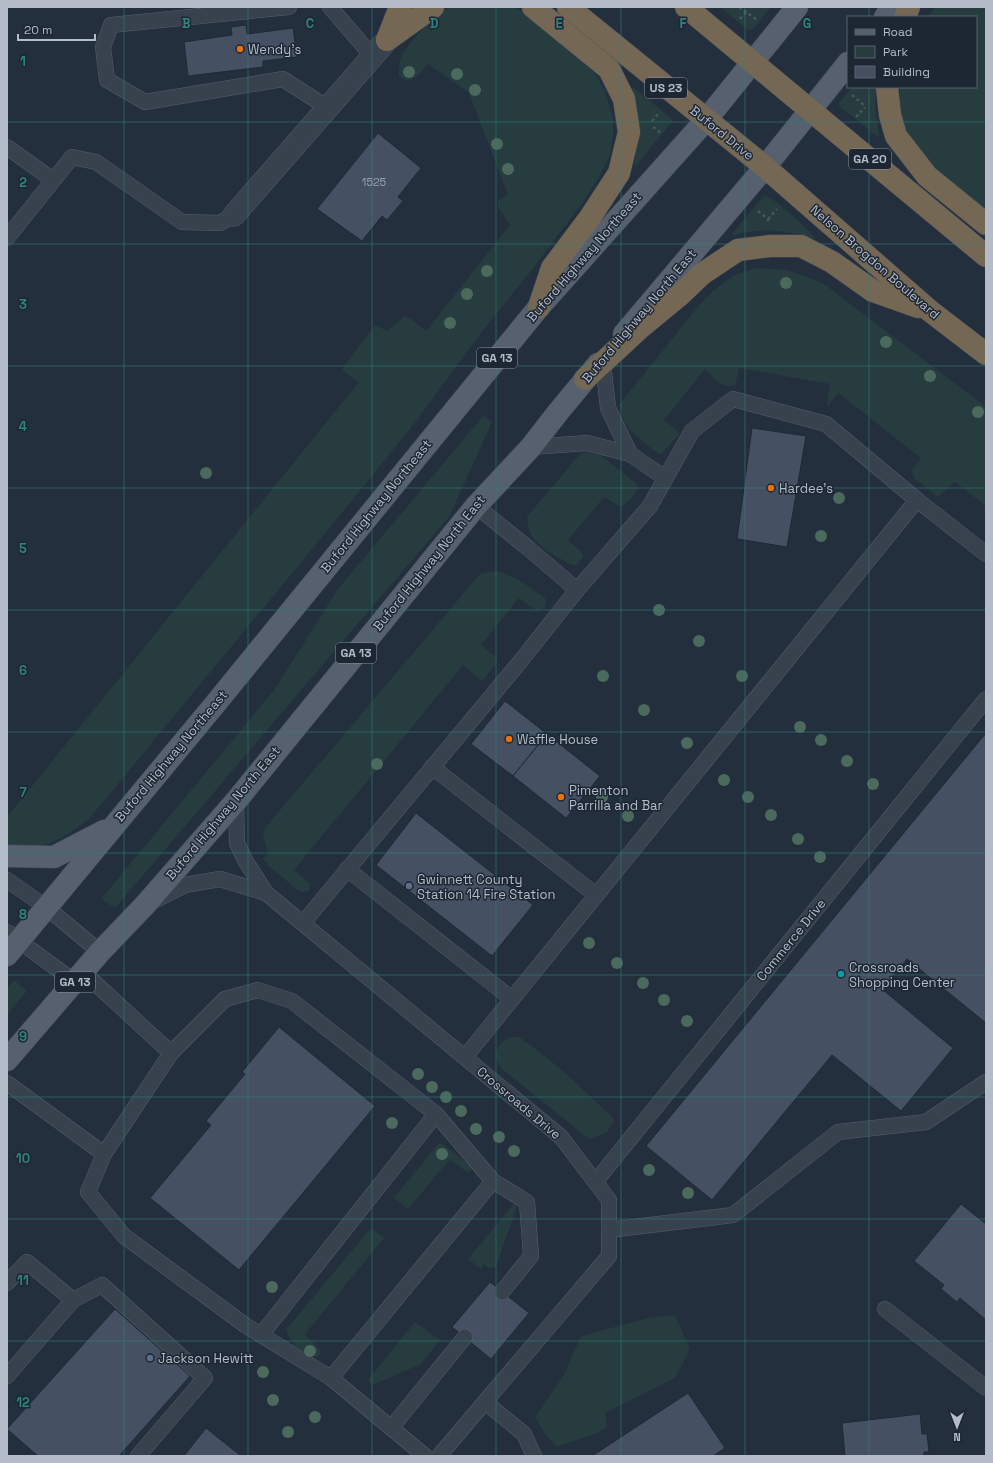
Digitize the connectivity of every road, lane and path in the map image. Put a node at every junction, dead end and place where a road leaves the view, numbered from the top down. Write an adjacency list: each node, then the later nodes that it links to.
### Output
1 (289, 7): 22 (lane)
2 (330, 7): 16 (lane)
3 (400, 7): 15 (highway)
4 (433, 7): 15 (highway)
5 (532, 7): 38 (highway)
6 (568, 7): 24 (highway, Buford Drive / US 23)
7 (686, 7): 17 (highway)
8 (739, 7): 11 (path)
9 (797, 7): 17 (main road)
10 (893, 7): 12 (main road)
11 (746, 12): 13 (path); 14 (path)
12 (886, 16)
13 (738, 22)
14 (759, 22)
15 (387, 40): 16 (street)
16 (373, 57): 22 (street)
17 (753, 63): 23 (highway, GA 20); 24 (main road, Buford Highway Northeast / GA 13)
18 (847, 64): 23 (main road, Buford Highway North East)
19 (887, 88): 34 (highway)
20 (848, 92): 21 (path)
21 (866, 106)
22 (328, 108): 32 (street)
23 (810, 111): 28 (main road, Buford Highway North East); 37 (highway, GA 20)
24 (706, 120): 28 (highway, Buford Drive / US 23); 38 (main road, Buford Highway Northeast / GA 13)
25 (650, 124): 26 (path)
26 (662, 134)
27 (7, 147): 29 (lane)
28 (765, 168): 39 (highway, Nelson Brogdon Boulevard); 42 (main road, Buford Highway North East / GA 13)
29 (53, 180): 32 (lane); 36 (lane)
30 (753, 206): 33 (path)
31 (780, 206): 33 (path)
32 (234, 215)
33 (768, 219): 35 (path)
34 (986, 224)
35 (769, 225)
36 (7, 238)
37 (986, 256)
38 (539, 307): 53 (main road, Buford Highway Northeast / GA 13)
39 (930, 311): 40 (highway, Nelson Brogdon Boulevard); 41 (highway)
40 (986, 354)
41 (603, 363): 42 (highway); 44 (lane)
42 (585, 379): 43 (main road, Buford Highway North East / GA 13)
43 (531, 447): 44 (lane); 47 (main road, Buford Highway North East / GA 13)
44 (630, 454): 45 (lane)
45 (665, 478): 46 (lane); 49 (lane)
46 (917, 500): 48 (lane); 58 (lane)
47 (476, 506): 49 (lane); 52 (main road, Buford Highway North East / GA 13)
48 (986, 554)
49 (577, 590): 51 (lane)
50 (986, 700): 74 (lane, Commerce Drive)
51 (432, 767): 55 (lane); 58 (lane)
52 (236, 801): 57 (lane, Crossroads Drive); 59 (main road, Buford Highway North East / GA 13)
53 (112, 827): 54 (main road); 60 (main road, Buford Highway Northeast / GA 13)
54 (7, 856)
55 (348, 869): 61 (lane); 65 (lane)
56 (7, 880): 60 (lane)
57 (266, 893): 59 (lane); 61 (lane, Crossroads Drive)
58 (596, 895): 65 (lane)
59 (144, 905): 63 (main road, Buford Highway North East / GA 13)
60 (46, 907): 62 (main road, Buford Highway Northeast / GA 13); 63 (lane)
61 (303, 923): 67 (lane, Crossroads Drive)
62 (11, 943): 64 (lane)
63 (100, 952): 64 (main road, Buford Highway North East / GA 13)
64 (79, 977): 66 (lane); 68 (main road, Buford Highway North East / GA 13)
65 (512, 999): 67 (lane)
66 (171, 1053): 71 (lane); 72 (lane)
67 (465, 1057): 74 (lane, Crossroads Drive)
68 (7, 1060)
69 (986, 1082): 75 (lane)
70 (7, 1083): 72 (lane)
71 (436, 1114): 73 (lane); 80 (lane)
72 (104, 1154): 80 (lane)
73 (493, 1181): 77 (lane); 83 (lane)
74 (596, 1181): 75 (lane, Crossroads Drive)
75 (609, 1230): 85 (lane, Crossroads Drive)
76 (7, 1283): 78 (lane)
77 (502, 1292)
78 (73, 1300): 82 (lane); 87 (lane)
79 (885, 1309): 84 (lane)
80 (261, 1335): 83 (lane)
81 (465, 1337): 86 (lane)
82 (7, 1376)
83 (331, 1378): 86 (lane)
84 (986, 1388)
85 (485, 1402): 89 (lane, Crossroads Drive); 90 (lane)
86 (390, 1428): 88 (lane)
87 (138, 1456)
88 (425, 1456)
89 (439, 1456)
90 (534, 1456)

